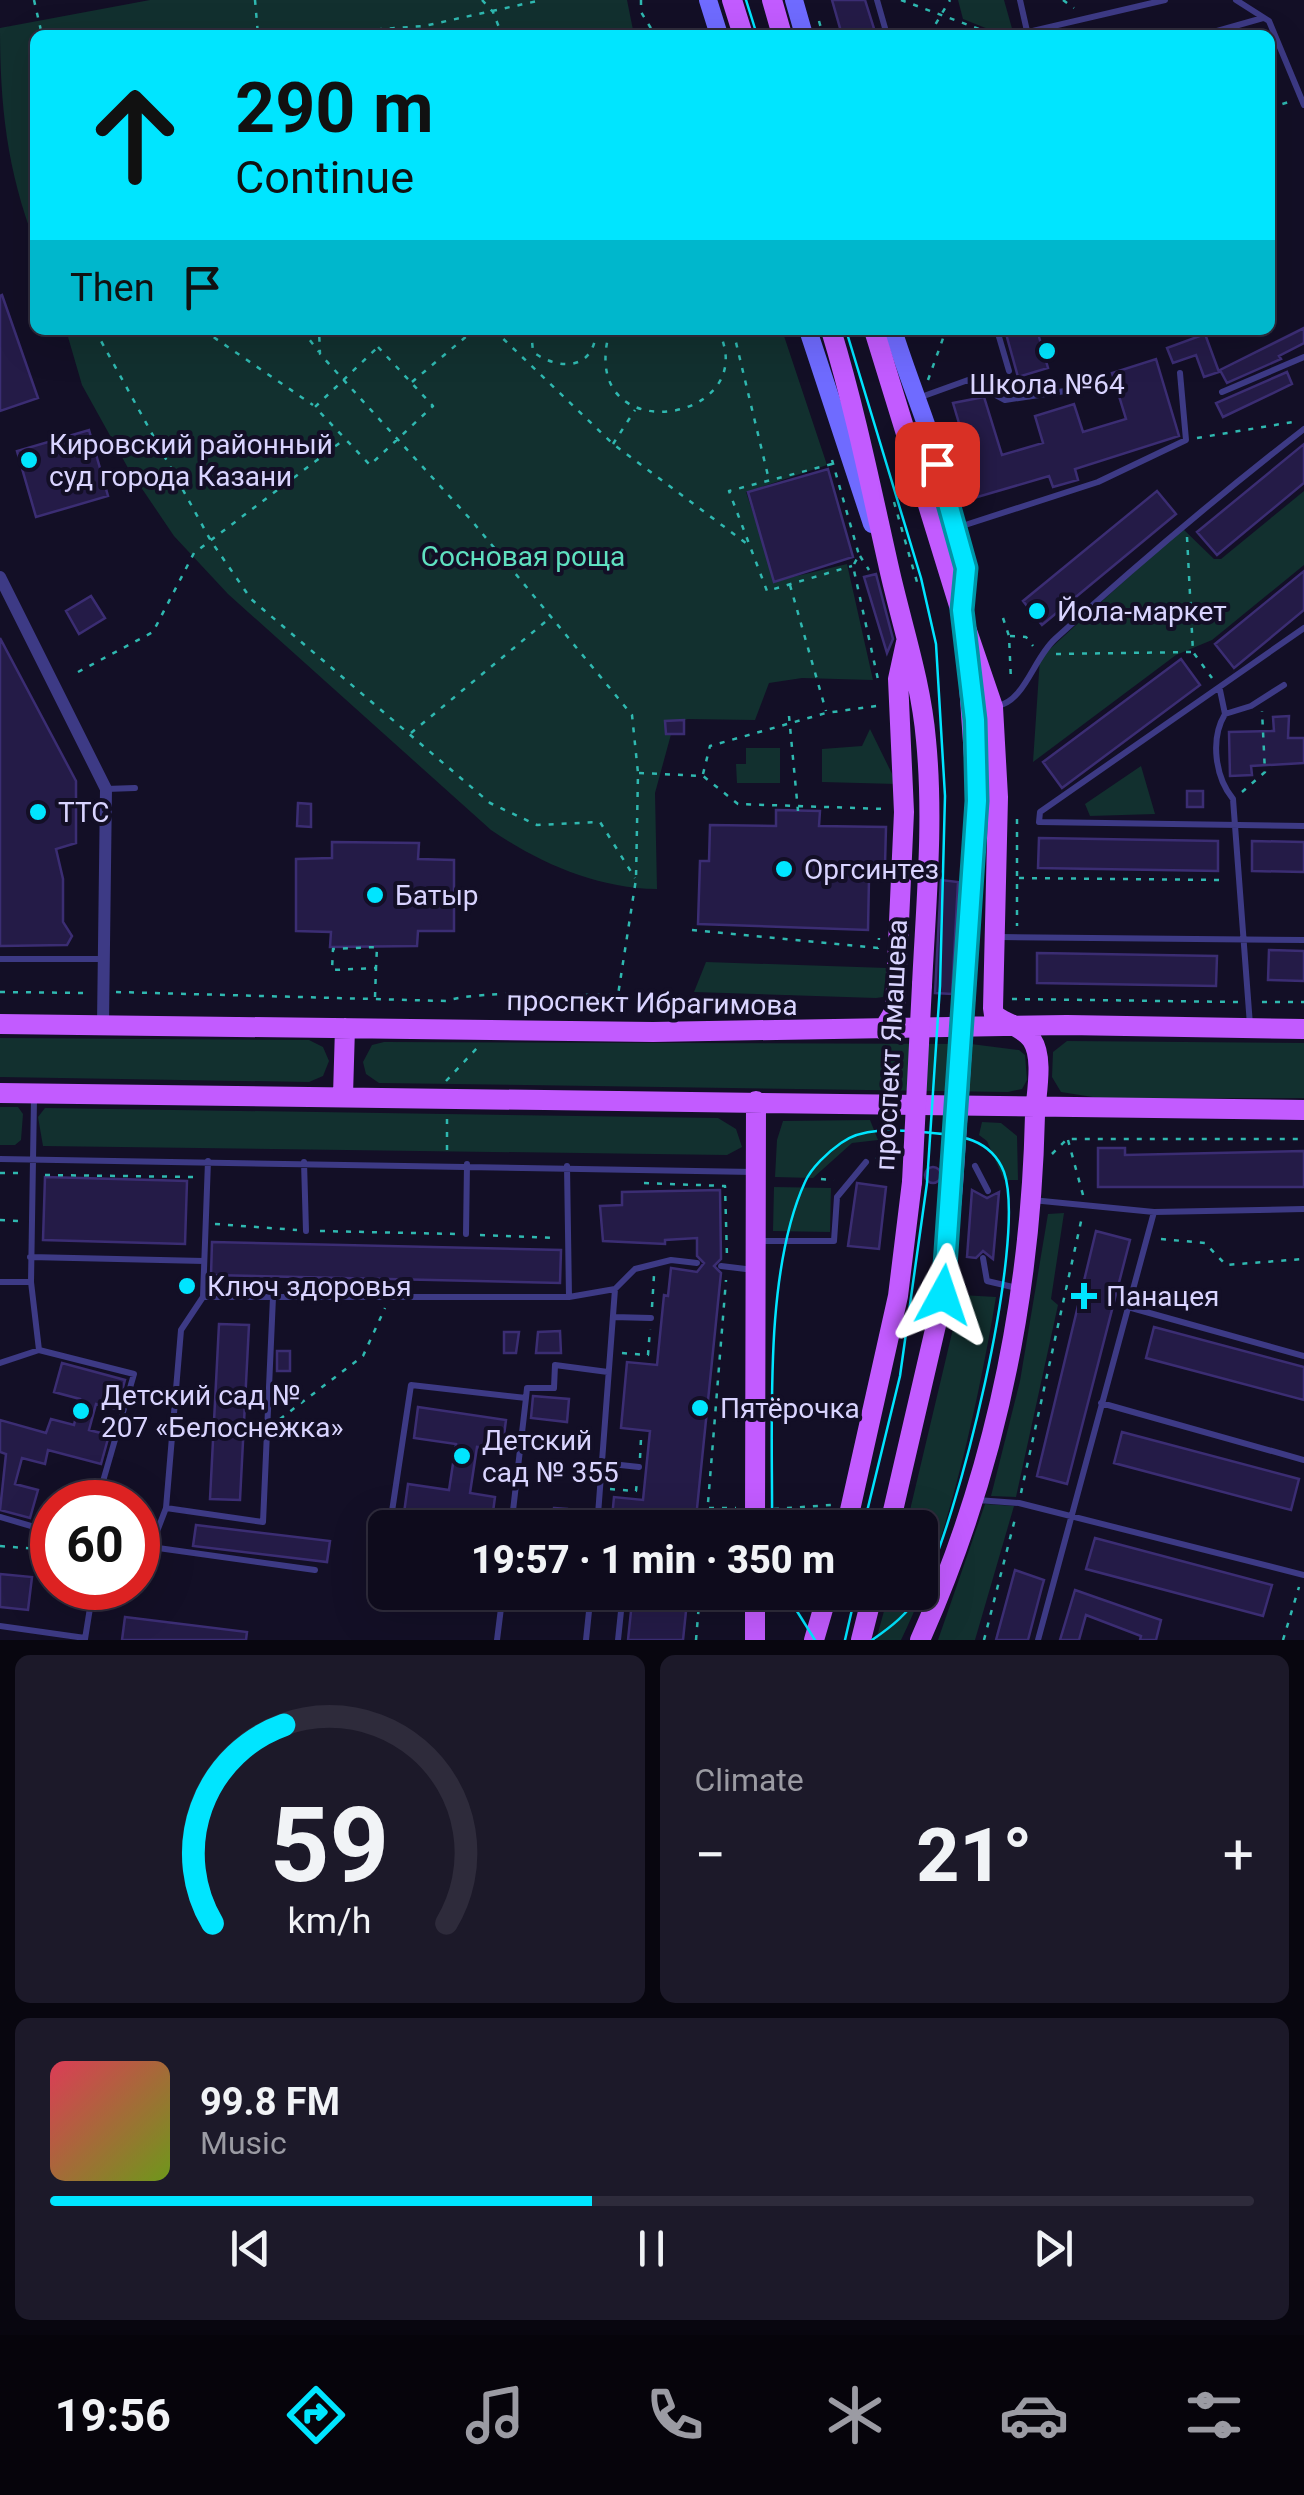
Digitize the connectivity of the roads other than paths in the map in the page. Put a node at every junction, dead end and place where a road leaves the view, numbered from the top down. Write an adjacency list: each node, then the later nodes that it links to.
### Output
1 (708, 0): 10 (main road)
2 (732, 0): 11 (main road)
3 (772, 0): 12 (main road)
4 (794, 0): 13 (main road)
5 (876, 0): 14 (lane)
6 (1020, 0): 15 (lane)
7 (1165, 0): 16 (lane)
8 (1236, 0): 9 (lane)
9 (1263, 18): 17 (lane); 18 (lane)
10 (717, 30)
11 (741, 30)
12 (781, 30)
13 (803, 30)
14 (885, 30)
15 (1027, 30)
16 (1031, 30)
17 (1221, 30)
18 (1273, 30)
19 (1275, 34): 20 (lane)
20 (1303, 102)
21 (809, 335): 34 (main road)
22 (832, 335): 34 (main road, проспект Ямашева)
23 (876, 335): 36 (main road)
24 (895, 335): 31 (main road)
25 (998, 335): 27 (lane)
26 (1304, 357): 30 (lane)
27 (1009, 371)
28 (1180, 373): 33 (lane)
29 (1104, 385): 31 (lane)
30 (1222, 392)
31 (914, 398): 33 (main road)
32 (1304, 429): 41 (lane)
33 (958, 527): 36 (main road)
34 (881, 574): 38 (main road, проспект Ямашева)
35 (0, 577): 44 (street)
36 (964, 618): 41 (main road); 114 (main road, bridge)
37 (1304, 628): 40 (lane)
38 (908, 633): 58 (main road); 113 (main road, проспект Ямашева, bridge)
39 (1284, 685): 42 (lane)
40 (1220, 690): 42 (lane); 45 (lane)
41 (993, 707): 47 (main road)
42 (1225, 714): 45 (lane)
43 (135, 788): 44 (lane)
44 (106, 789): 51 (street)
45 (1234, 826): 46 (lane); 48 (lane)
46 (1304, 826)
47 (994, 938): 48 (lane); 54 (main road)
48 (1243, 938): 49 (lane); 56 (lane)
49 (1304, 940)
50 (0, 959): 51 (lane)
51 (104, 959): 52 (street)
52 (103, 1023): 53 (main road, проспект Ибрагимова); 55 (main road, проспект Ибрагимова)
53 (0, 1024)
54 (1014, 1026): 56 (main road, проспект Ибрагимова); 58 (main road, проспект Ибрагимова); 63 (main road)
55 (345, 1028): 58 (main road, проспект Ибрагимова); 61 (main road)
56 (1250, 1028): 57 (main road, проспект Ибрагимова)
57 (1304, 1029)
58 (883, 1030)
59 (0, 1093): 60 (main road)
60 (34, 1093): 61 (main road); 66 (lane)
61 (343, 1095): 62 (main road)
62 (756, 1101): 63 (main road); 73 (main road)
63 (1036, 1109): 64 (main road); 75 (main road)
64 (1304, 1110)
65 (0, 1160): 66 (lane)
66 (32, 1160): 67 (lane); 81 (lane)
67 (208, 1162): 68 (lane); 83 (lane)
68 (304, 1162): 70 (lane); 78 (lane)
69 (866, 1162): 80 (lane)
70 (466, 1164): 71 (lane); 79 (lane)
71 (567, 1166): 73 (lane); 93 (lane)
72 (975, 1166): 74 (lane)
73 (754, 1172): 80 (main road)
74 (988, 1192)
75 (1031, 1200): 77 (lane); 90 (main road)
76 (1304, 1209): 77 (lane)
77 (1154, 1212): 94 (lane)
78 (306, 1231)
79 (466, 1234)
80 (755, 1241): 86 (main road)
81 (30, 1258): 83 (lane); 88 (lane)
82 (983, 1258): 90 (lane)
83 (204, 1261): 91 (lane)
84 (697, 1263): 89 (lane)
85 (721, 1266): 86 (lane)
86 (755, 1270): 112 (main road)
87 (0, 1282): 88 (lane)
88 (31, 1282): 97 (lane)
89 (615, 1289): 93 (lane); 95 (lane)
90 (1021, 1289): 107 (main road)
91 (203, 1297): 92 (lane); 108 (lane)
92 (272, 1297): 93 (lane); 108 (lane)
93 (569, 1297)
94 (1128, 1307): 98 (lane); 102 (lane)
95 (613, 1317): 96 (lane); 100 (lane)
96 (651, 1318)
97 (39, 1350): 99 (lane); 106 (lane)
98 (1304, 1356)
99 (0, 1363)
100 (608, 1372): 101 (lane); 104 (lane)
101 (526, 1398): 109 (lane); 110 (lane)
102 (1102, 1403): 103 (lane); 115 (lane)
103 (1304, 1460)
104 (602, 1463): 105 (lane); 111 (lane)
105 (639, 1466)
106 (103, 1480)
107 (976, 1500): 115 (lane); 137 (main road)
108 (166, 1508): 117 (lane)
109 (392, 1510)
110 (513, 1510)
111 (598, 1510)
112 (755, 1510)
113 (850, 1510)
114 (893, 1510)
115 (1071, 1516): 121 (lane); 138 (lane)
116 (0, 1517): 118 (lane)
117 (160, 1523)
118 (30, 1526)
119 (160, 1548): 120 (lane)
120 (315, 1570)
121 (1304, 1575)
122 (90, 1610): 130 (lane)
123 (501, 1610): 131 (lane)
124 (589, 1610): 132 (lane)
125 (621, 1610): 133 (lane)
126 (755, 1610): 134 (main road)
127 (823, 1610): 135 (main road)
128 (868, 1610): 136 (main road)
129 (0, 1626): 130 (lane)
130 (85, 1639)
131 (497, 1640)
132 (586, 1640)
133 (618, 1640)
134 (755, 1640)
135 (814, 1640)
136 (861, 1640)
137 (920, 1640)
138 (1038, 1640)

